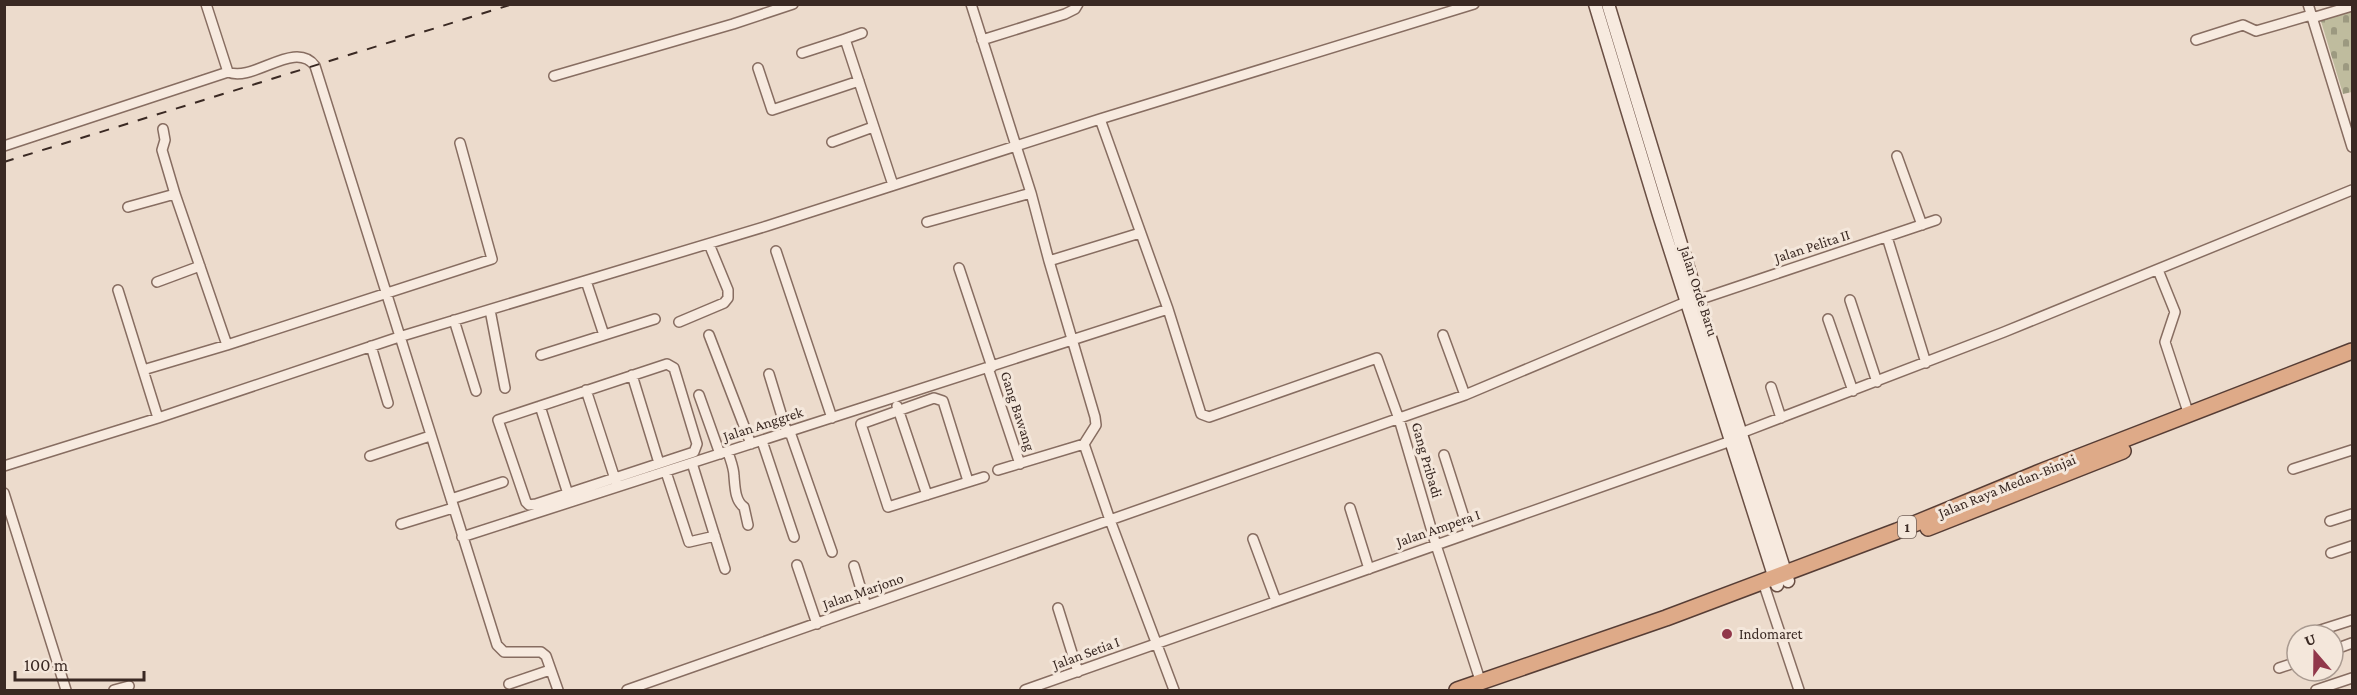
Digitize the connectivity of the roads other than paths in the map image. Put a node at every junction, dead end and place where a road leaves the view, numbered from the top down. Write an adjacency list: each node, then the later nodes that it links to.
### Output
1 (206, 4): 17 (street)
2 (793, 4): 18 (street)
3 (972, 4): 13 (street)
4 (1078, 4): 13 (street)
5 (1474, 4): 21 (street)
6 (1595, 4): 20 (main road, Jalan Orde Baru)
7 (1608, 4): 20 (main road, Jalan Orde Baru)
8 (2308, 4): 10 (street)
9 (2352, 6): 10 (street)
10 (2312, 17): 14 (street); 28 (street)
11 (862, 33): 12 (street)
12 (845, 39): 15 (street); 19 (street)
13 (982, 40): 27 (street)
14 (2196, 40)
15 (802, 53)
16 (758, 68): 19 (street)
17 (228, 72): 26 (street); 49 (street)
18 (554, 76)
19 (859, 81): 22 (street)
20 (1625, 82): 51 (main road, Jalan Orde Baru)
21 (1100, 119): 27 (street); 38 (street)
22 (873, 127): 24 (street); 30 (street)
23 (163, 129): 33 (street)
24 (832, 142)
25 (460, 143): 49 (street)
26 (4, 146)
27 (1016, 147): 30 (street); 32 (street)
28 (2352, 147)
29 (1897, 156): 37 (street)
30 (893, 185): 40 (street)
31 (2352, 190): 45 (street, Jalan Ampera I)
32 (1031, 193): 36 (street); 42 (street)
33 (175, 194): 34 (street); 43 (street)
34 (128, 207)
35 (1936, 220): 37 (street, Jalan Pelita II)
36 (927, 222)
37 (1922, 225): 39 (street, Jalan Pelita II)
38 (1140, 233): 42 (street); 52 (street)
39 (1887, 237): 51 (street, Jalan Pelita II); 68 (street)
40 (709, 243): 46 (street); 57 (street)
41 (776, 251): 87 (street)
42 (1049, 261): 62 (street)
43 (200, 266): 47 (street); 63 (street)
44 (959, 268): 69 (street, Gang Bawang)
45 (2158, 270): 68 (street, Jalan Ampera I); 85 (street)
46 (586, 281): 53 (street); 59 (street)
47 (157, 282)
48 (118, 290): 70 (street)
49 (386, 295): 61 (street); 63 (street)
50 (1850, 300): 73 (street)
51 (1692, 301): 80 (street, Jalan Pelita II); 92 (main road, Jalan Orde Baru)
52 (1168, 309): 62 (street, Jalan Anggrek); 89 (street, Gang Pribadi)
53 (490, 310): 56 (street); 75 (street)
54 (655, 319): 59 (street)
55 (1828, 319): 78 (street)
56 (454, 320): 61 (street); 77 (street)
57 (679, 322)
58 (709, 334): 94 (street)
59 (604, 335): 66 (street)
60 (1443, 335): 80 (street)
61 (399, 337): 64 (street); 91 (street)
62 (1073, 340): 69 (street, Jalan Anggrek); 95 (street)
63 (227, 345): 70 (street)
64 (371, 346): 82 (street); 86 (street)
65 (2352, 351): 85 (highway, Jalan Raya Medan-Binjai / 1)
66 (542, 355)
67 (2352, 361): 85 (highway, Jalan Raya Medan-Binjai / 1)
68 (1926, 363): 73 (street, Jalan Ampera I)
69 (990, 367): 81 (street, Jalan Anggrek); 102 (street, Gang Bawang)
70 (143, 370): 86 (street)
71 (769, 374): 90 (street)
72 (632, 375): 76 (street); 100 (street); 100 (street)
73 (1877, 382): 78 (street, Jalan Ampera I)
74 (1770, 387): 88 (street)
75 (505, 388)
76 (586, 390): 83 (street); 110 (street)
77 (476, 391)
78 (1853, 391): 88 (street, Jalan Ampera I)
79 (699, 395): 97 (street)
80 (1465, 395): 89 (street, Jalan Pelita II)
81 (895, 398): 84 (street); 87 (street, Jalan Anggrek)
82 (388, 403)
83 (540, 406): 112 (street); 112 (street)
84 (898, 410): 108 (street); 113 (street); 113 (street)
85 (2196, 415): 134 (highway, Jalan Raya Medan-Binjai / 1)
86 (158, 418): 103 (street)
87 (832, 418): 90 (street, Jalan Anggrek)
88 (1781, 418): 92 (street, Jalan Ampera I)
89 (1399, 419): 117 (street, Jalan Marjono); 126 (street, Gang Pribadi)
90 (789, 432): 93 (street, Jalan Anggrek); 128 (street)
91 (430, 436): 99 (street); 114 (street)
92 (1736, 437): 121 (street, Jalan Ampera I); 134 (main road, Jalan Orde Baru)
93 (762, 441): 94 (street, Jalan Anggrek); 124 (street)
94 (751, 444): 97 (street, Jalan Anggrek)
95 (1084, 444): 102 (street); 117 (street)
96 (2352, 450): 104 (street)
97 (724, 453): 101 (street, Jalan Anggrek); 120 (street)
98 (1444, 455): 121 (street)
99 (370, 456)
100 (659, 463): 110 (street)
101 (692, 463): 106 (street, Jalan Anggrek); 122 (street)
102 (1020, 464): 105 (street)
103 (4, 466)
104 (2292, 469)
105 (998, 470)
106 (666, 472): 110 (street, Jalan Anggrek); 122 (street)
107 (984, 477): 108 (street)
108 (968, 481): 113 (street)
109 (502, 482): 114 (street)
110 (617, 482): 112 (street); 123 (street, Jalan Anggrek)
111 (4, 494): 148 (street)
112 (568, 494)
113 (927, 495)
114 (452, 504): 119 (street); 123 (street)
115 (1350, 508): 133 (street)
116 (2352, 514): 118 (street)
117 (1110, 520): 136 (street, Jalan Marjono); 139 (street)
118 (2330, 521)
119 (401, 524)
120 (748, 525)
121 (1469, 533): 126 (street, Jalan Ampera I)
122 (715, 536): 132 (street)
123 (462, 537): 142 (street)
124 (794, 537)
125 (1253, 539): 135 (street)
126 (1436, 545): 133 (street, Jalan Ampera I); 147 (street, Gang Pribadi)
127 (2352, 546): 129 (street)
128 (832, 552)
129 (2331, 553)
130 (797, 565): 138 (street)
131 (854, 566): 136 (street)
132 (725, 568)
133 (1369, 569): 135 (street, Jalan Ampera I)
134 (1775, 581): 147 (highway, Jalan Raya Medan-Binjai / 1); 155 (street)
135 (1276, 601): 139 (street, Jalan Ampera I)
136 (866, 606): 138 (street, Jalan Marjono)
137 (1058, 608): 143 (street)
138 (817, 624): 151 (street, Jalan Marjono)
139 (1156, 644): 143 (street, Jalan Setia I); 153 (street)
140 (2285, 666): 141 (street)
141 (2278, 668)
142 (550, 670): 145 (street); 150 (street)
143 (1078, 672): 152 (street, Jalan Setia I)
144 (2352, 678): 156 (street)
145 (509, 684)
146 (129, 686): 149 (street)
147 (1485, 687): 154 (highway, Jalan Raya Medan-Binjai / 1)
148 (66, 690)
149 (114, 690)
150 (558, 690)
151 (627, 690)
152 (1026, 690)
153 (1174, 690)
154 (1457, 690)
155 (1799, 690)
156 (2316, 690)

